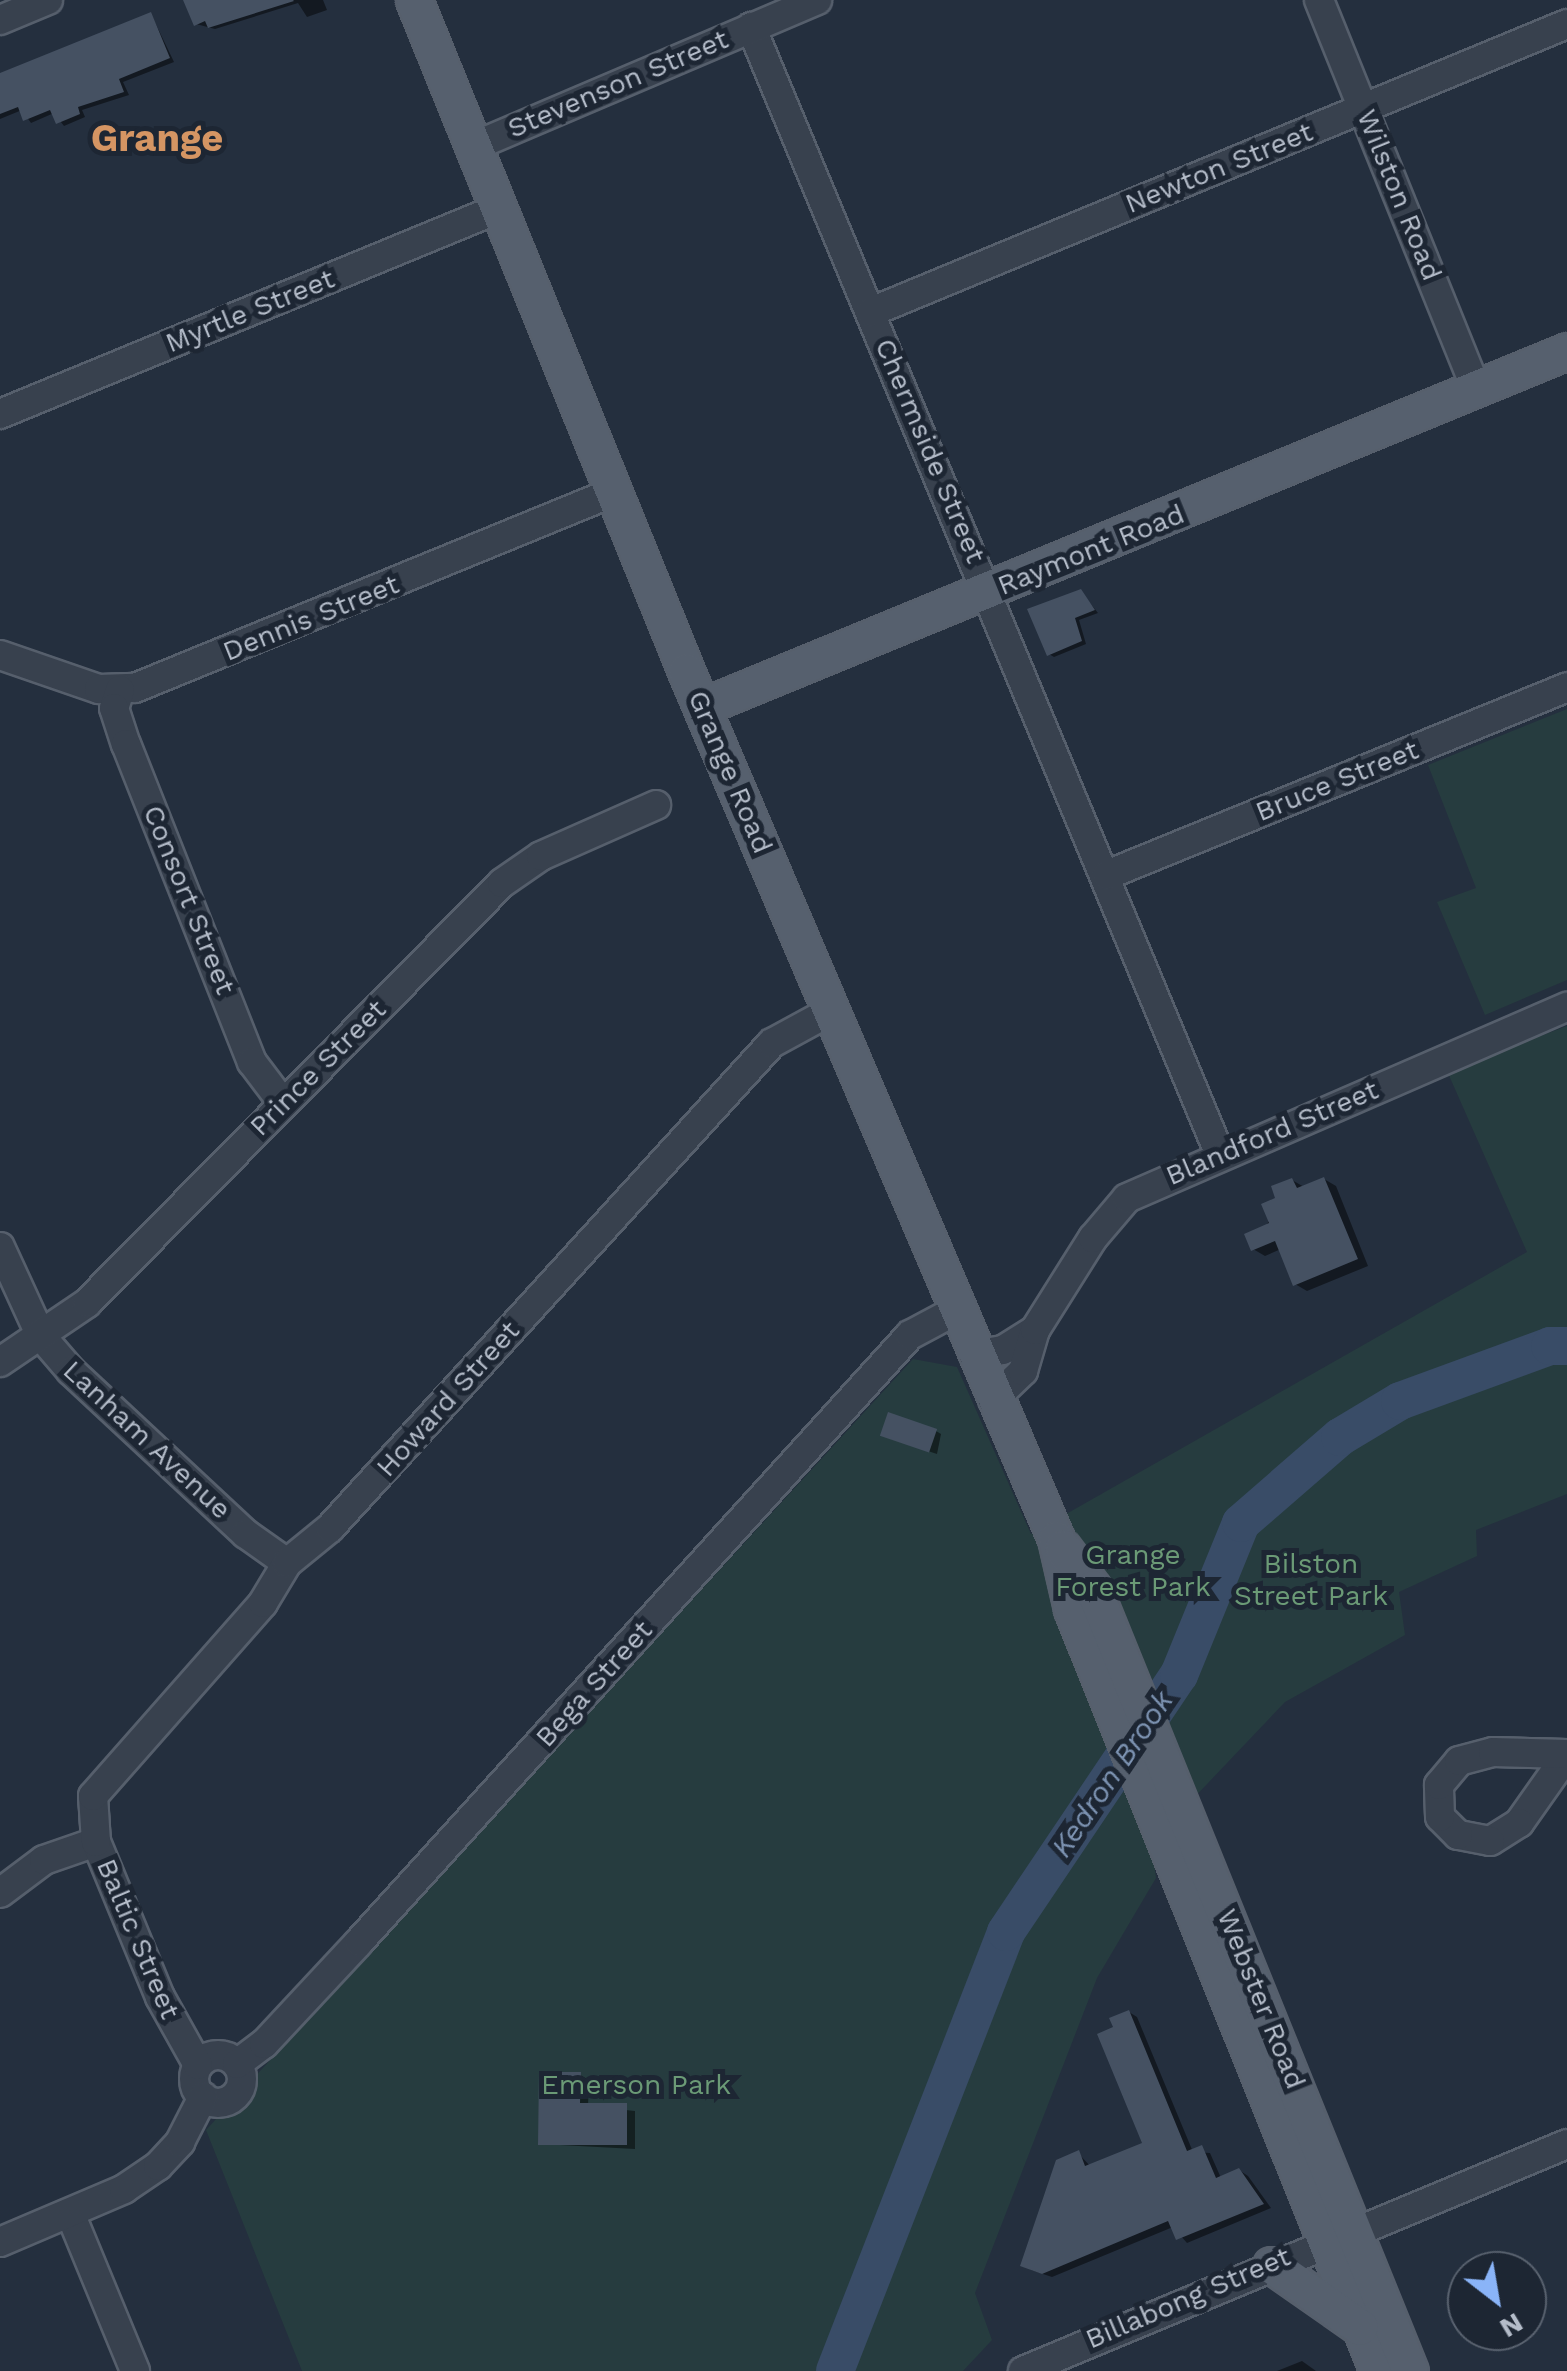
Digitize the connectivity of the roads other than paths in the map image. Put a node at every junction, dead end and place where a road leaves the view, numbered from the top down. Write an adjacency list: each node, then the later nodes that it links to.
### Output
1 (48, 0): 5 (street)
2 (414, 0): 9 (main road, Grange Road)
3 (817, 0): 7 (street, Stevenson Street)
4 (1319, 0): 8 (street, Wilston Road)
5 (0, 20)
6 (1567, 24): 8 (street, Newton Street)
7 (751, 27): 9 (street, Stevenson Street); 11 (street, Chermside Street)
8 (1364, 109): 11 (street, Newton Street); 14 (street, Wilston Road)
9 (474, 146): 10 (main road, Grange Road)
10 (500, 208): 15 (street, Myrtle Street); 16 (main road, Grange Road)
11 (871, 312): 17 (street, Chermside Street)
12 (1567, 351): 14 (main road, Raymont Road)
13 (1567, 369): 14 (main road, Raymont Road)
14 (1477, 391): 17 (main road, Raymont Road)
15 (0, 414)
16 (616, 491): 20 (street, Dennis Street); 21 (main road, Grange Road)
17 (989, 592): 21 (main road, Raymont Road); 23 (street, Chermside Street)
18 (0, 654): 20 (street)
19 (1567, 688): 23 (street, Bruce Street)
20 (120, 690): 26 (street, Consort Street)
21 (704, 706): 25 (main road, Grange Road)
22 (656, 805): 26 (street, Prince Street)
23 (1107, 875): 27 (street, Chermside Street)
24 (1567, 1007): 27 (street, Blandford Street)
25 (829, 1012): 29 (main road, Grange Road); 35 (street, Howard Street)
26 (283, 1103): 31 (street, Prince Street)
27 (1220, 1155): 30 (street, Blandford Street)
28 (0, 1246): 31 (street, Lanham Avenue)
29 (955, 1311): 32 (main road, Grange Road); 41 (street, Bega Street)
30 (1035, 1330): 32 (street); 34 (street, Blandford Street)
31 (42, 1336): 33 (street, Prince Street); 35 (street, Lanham Avenue)
32 (974, 1355): 34 (main road, Grange Road)
33 (0, 1362)
34 (993, 1400): 36 (main road, Grange Road)
35 (287, 1563): 38 (street, Howard Street)
36 (1100, 1640): 46 (main road, Webster Road)
37 (1567, 1754): 37 (street)
38 (90, 1808): 39 (street, Baltic Street)
39 (96, 1842): 40 (street); 42 (street, Baltic Street)
40 (0, 1893)
41 (237, 2064): 42 (street); 43 (street)
42 (198, 2065): 43 (street)
43 (203, 2097): 45 (street)
44 (1567, 2144): 46 (street, Billabong Street)
45 (70, 2213): 47 (street); 50 (street)
46 (1340, 2235): 48 (street, Billabong Street); 49 (main road, Webster Road); 53 (main road, Webster Road)
47 (0, 2242)
48 (1271, 2265): 49 (main road); 51 (street, Billabong Street)
49 (1360, 2327): 52 (main road, Webster Road)
50 (135, 2371)
51 (1022, 2371)
52 (1378, 2371)
53 (1410, 2371)

